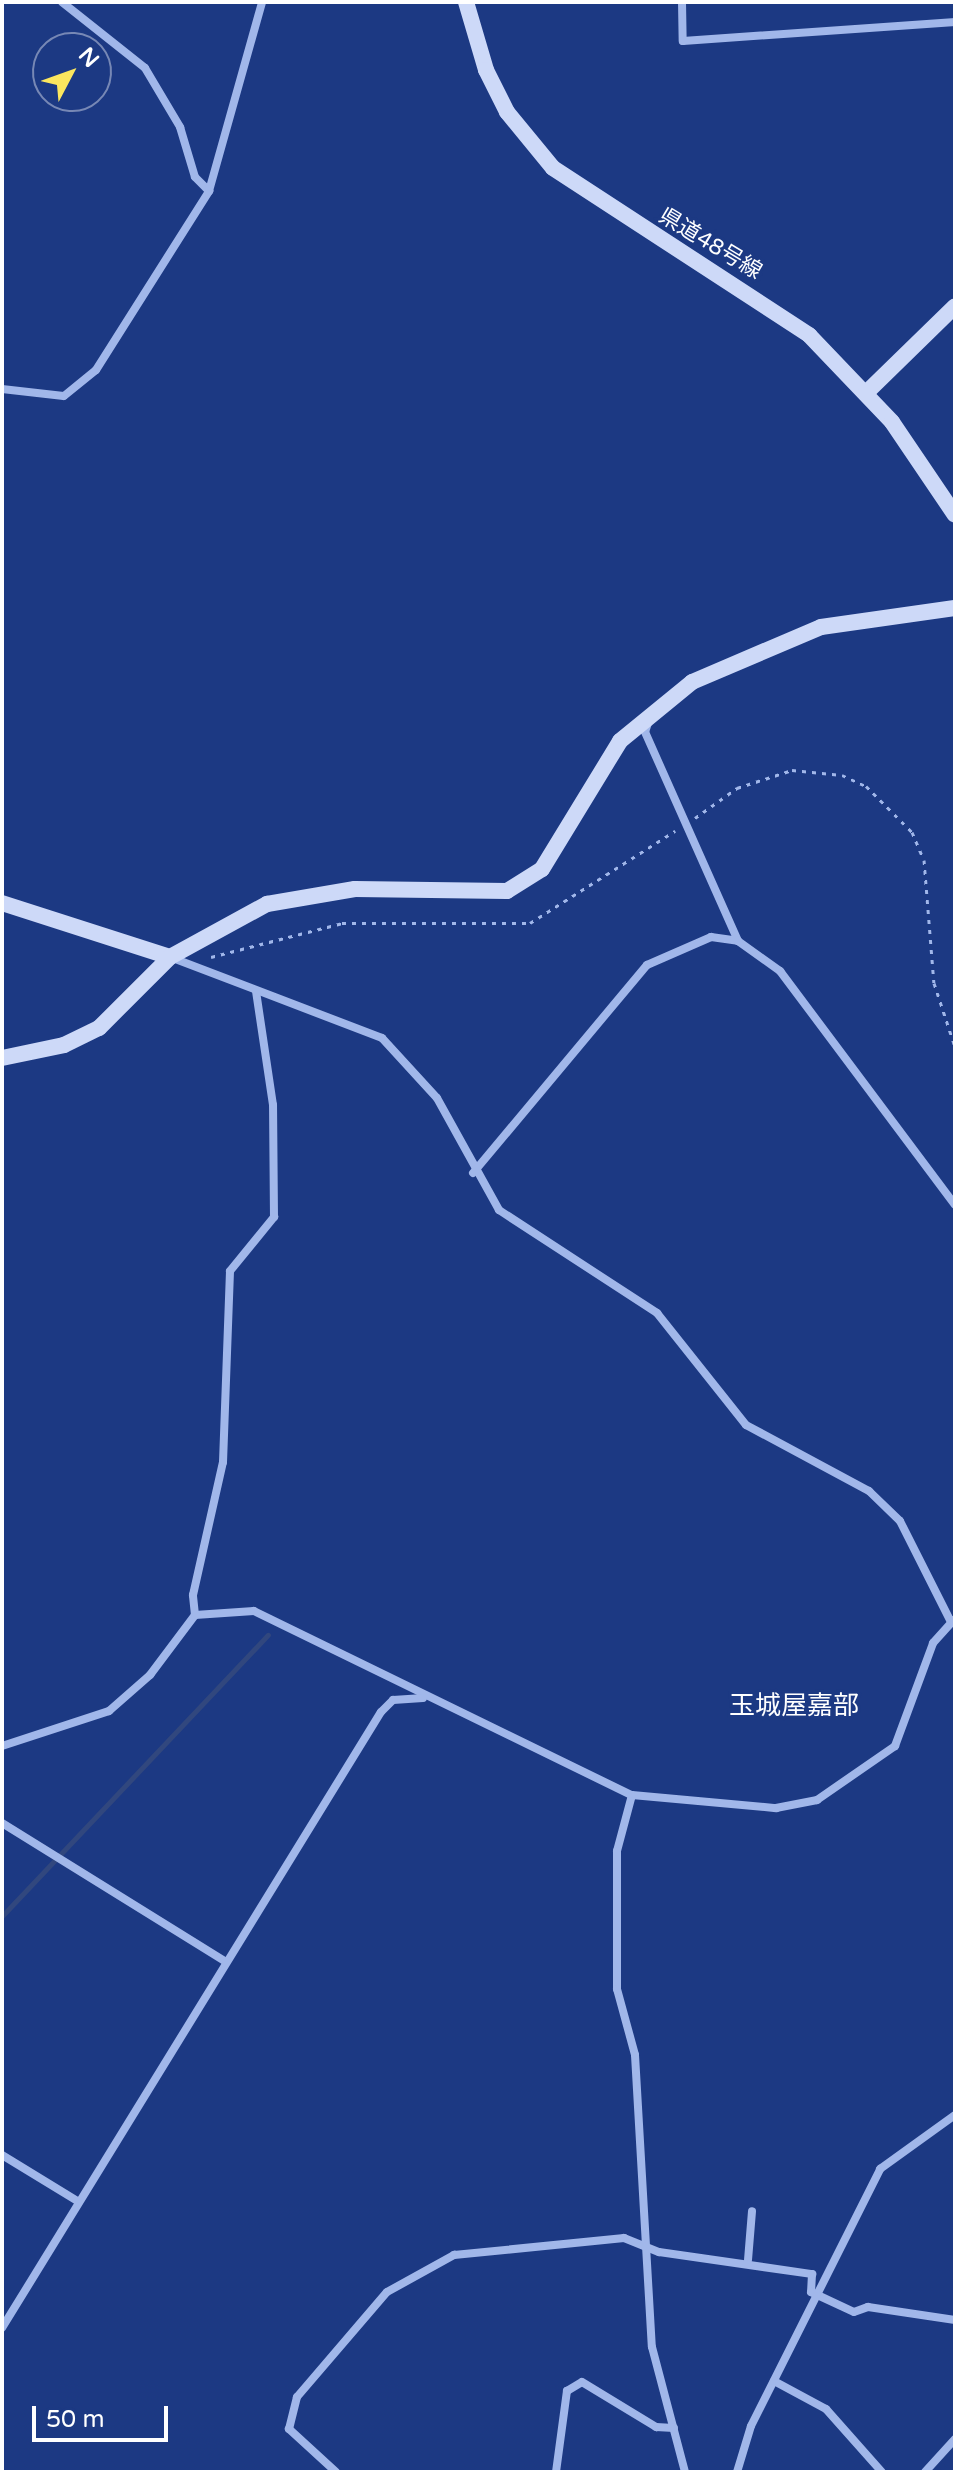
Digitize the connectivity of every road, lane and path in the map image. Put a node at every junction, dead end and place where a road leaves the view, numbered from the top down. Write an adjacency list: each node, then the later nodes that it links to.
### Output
1 (62, 2): 6 (street)
2 (262, 2): 6 (street)
3 (466, 2): 9 (street, 県道48号線)
4 (682, 2): 5 (street)
5 (955, 22)
6 (209, 191): 8 (street)
7 (955, 306): 9 (street)
8 (2, 389)
9 (866, 393): 10 (street, 県道48号線)
10 (955, 515)
11 (955, 608): 12 (street)
12 (651, 715): 13 (street); 16 (street)
13 (685, 824): 15 (street); 17 (path); 19 (path)
14 (2, 903): 16 (street)
15 (738, 941): 21 (street); 22 (street)
16 (170, 957): 18 (street); 20 (street)
17 (211, 957)
18 (256, 991): 21 (street); 23 (street)
19 (955, 1047)
20 (2, 1058)
21 (473, 1173): 24 (street)
22 (955, 1205)
23 (195, 1615): 25 (street); 26 (street)
24 (953, 1620): 27 (street)
25 (444, 1704): 27 (street); 29 (street)
26 (2, 1746)
27 (632, 1795): 34 (street)
28 (2, 1823): 29 (street)
29 (226, 1962): 32 (street)
30 (955, 2115): 36 (street)
31 (2, 2155): 32 (street)
32 (79, 2202): 38 (street)
33 (752, 2211): 35 (street)
34 (641, 2244): 35 (street); 40 (street); 42 (street)
35 (748, 2260): 36 (street)
36 (818, 2293): 37 (street); 39 (street)
37 (955, 2320)
38 (2, 2328)
39 (774, 2381): 45 (street); 46 (street)
40 (674, 2428): 43 (street); 44 (street)
41 (955, 2439): 47 (street)
42 (336, 2472)
43 (556, 2472)
44 (685, 2472)
45 (737, 2472)
46 (882, 2472)
47 (925, 2472)

